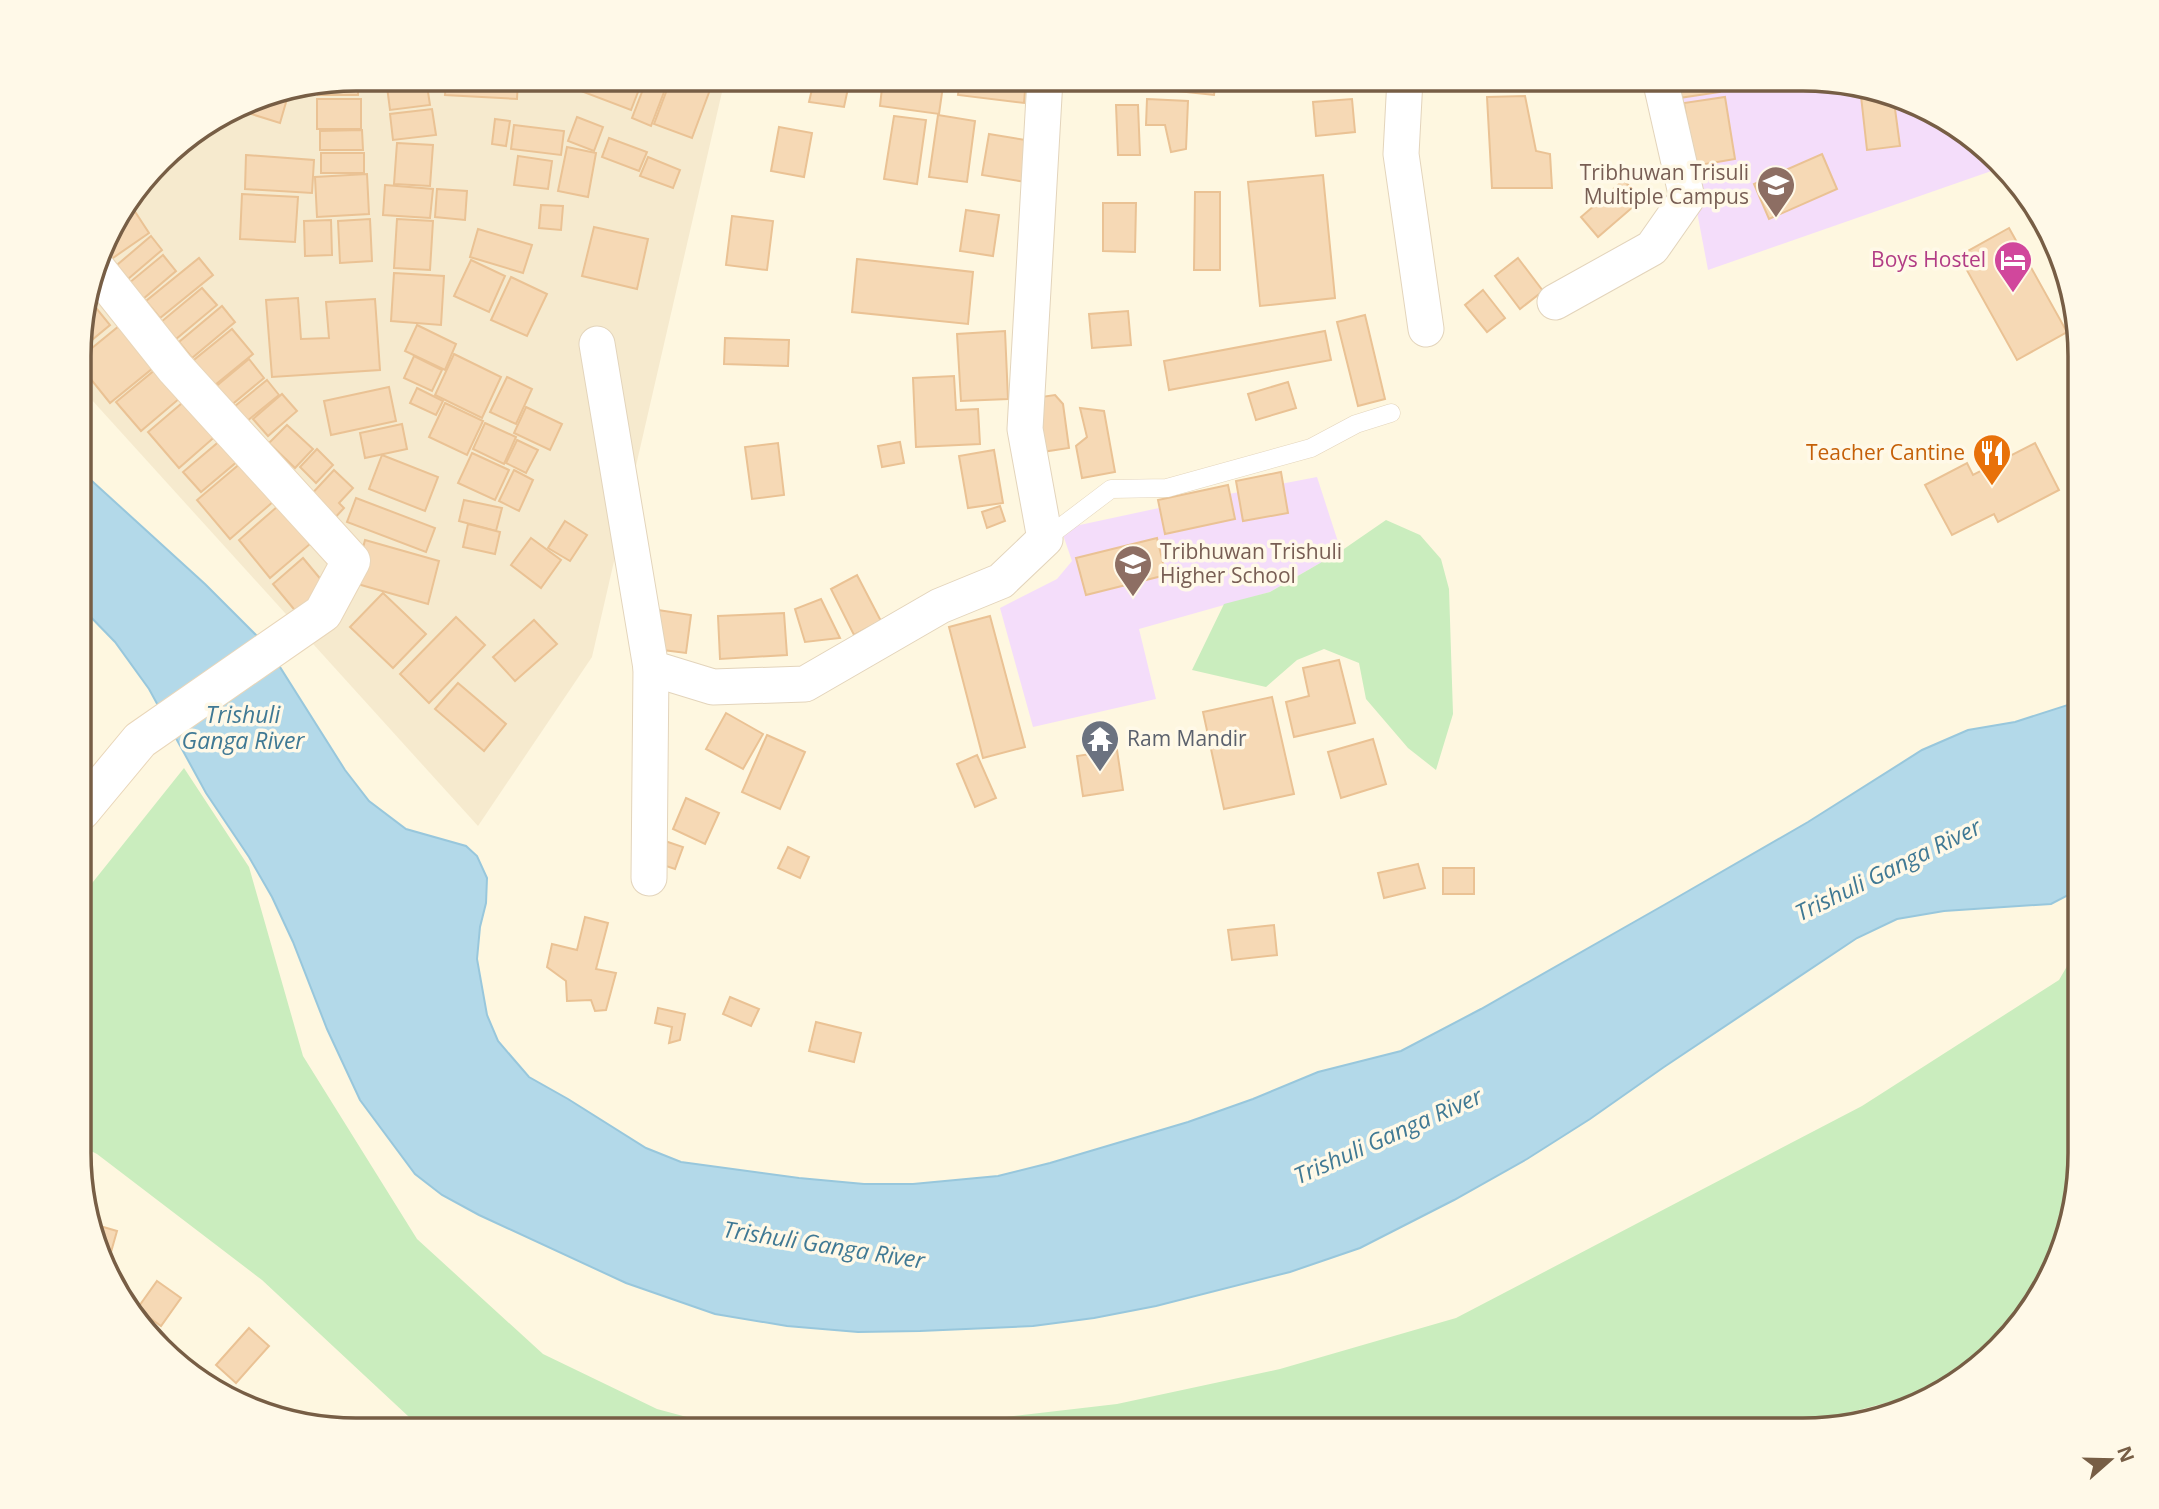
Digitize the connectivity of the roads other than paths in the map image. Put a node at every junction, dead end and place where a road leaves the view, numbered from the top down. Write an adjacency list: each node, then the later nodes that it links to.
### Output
1 (1044, 91): 9 (street)
2 (1404, 91): 6 (street)
3 (1663, 91): 5 (street)
4 (103, 278): 11 (street)
5 (1555, 302)
6 (1426, 329)
7 (597, 344): 10 (street)
8 (1391, 413): 9 (lane)
9 (1045, 539): 10 (street)
10 (652, 667): 12 (street)
11 (91, 799)
12 (649, 878)

